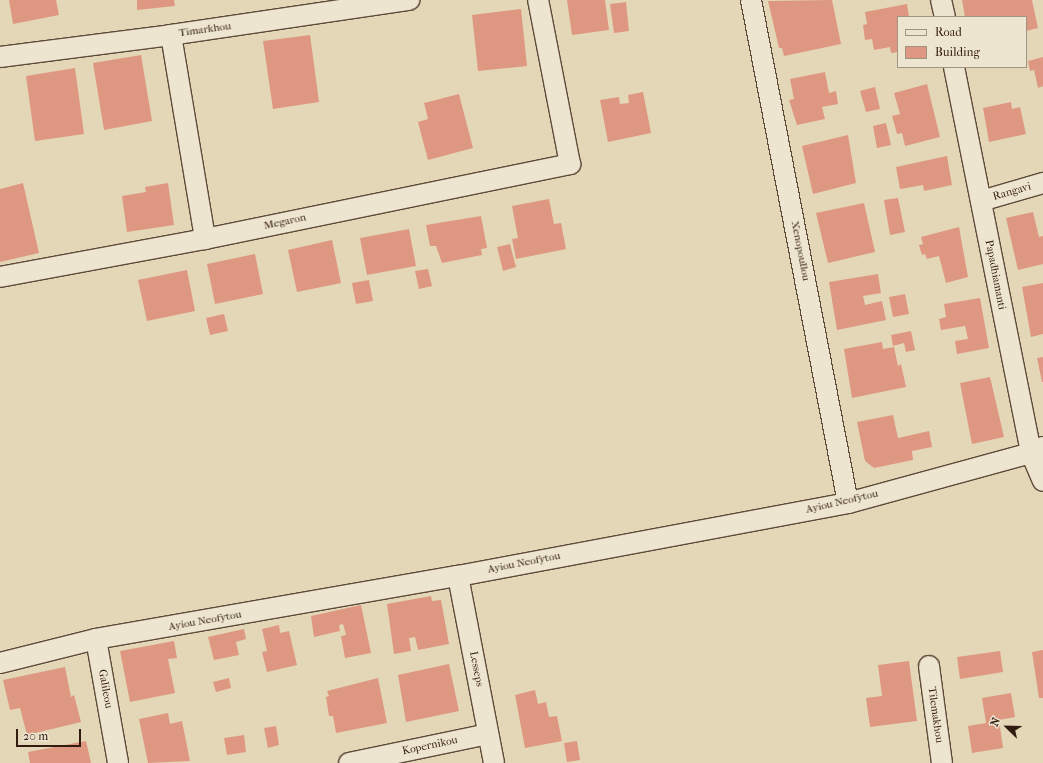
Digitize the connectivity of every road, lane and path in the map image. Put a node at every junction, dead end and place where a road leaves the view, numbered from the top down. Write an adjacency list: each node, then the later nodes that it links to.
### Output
1 (408, 0): 6 (street, Timarkhou)
2 (538, 0): 11 (street, Megaron)
3 (752, 0): 15 (street, Xenopoullou)
4 (941, 0): 5 (street)
5 (945, 16)
6 (171, 36): 7 (street, Timarkhou); 11 (street)
7 (0, 57)
8 (954, 68): 10 (street, Papadhiamanti)
9 (1043, 184): 10 (street, Rangavi)
10 (981, 201): 13 (street, Papadhiamanti)
11 (205, 239): 12 (street, Megaron)
12 (0, 277)
13 (1037, 450): 14 (street, Papadhiamanti); 15 (street, Ayiou Neofytou)
14 (1043, 481)
15 (848, 503): 16 (street, Ayiou Neofytou)
16 (458, 576): 17 (street, Ayiou Neofytou); 20 (street, Lesseps)
17 (96, 639): 18 (street, Ayiou Neofytou); 21 (street, Galileou)
18 (0, 663)
19 (929, 666): 24 (street, Tilemakhou)
20 (488, 734): 22 (street, Kopernikou); 23 (street, Lesseps)
21 (118, 763)
22 (349, 763)
23 (494, 763)
24 (942, 763)

